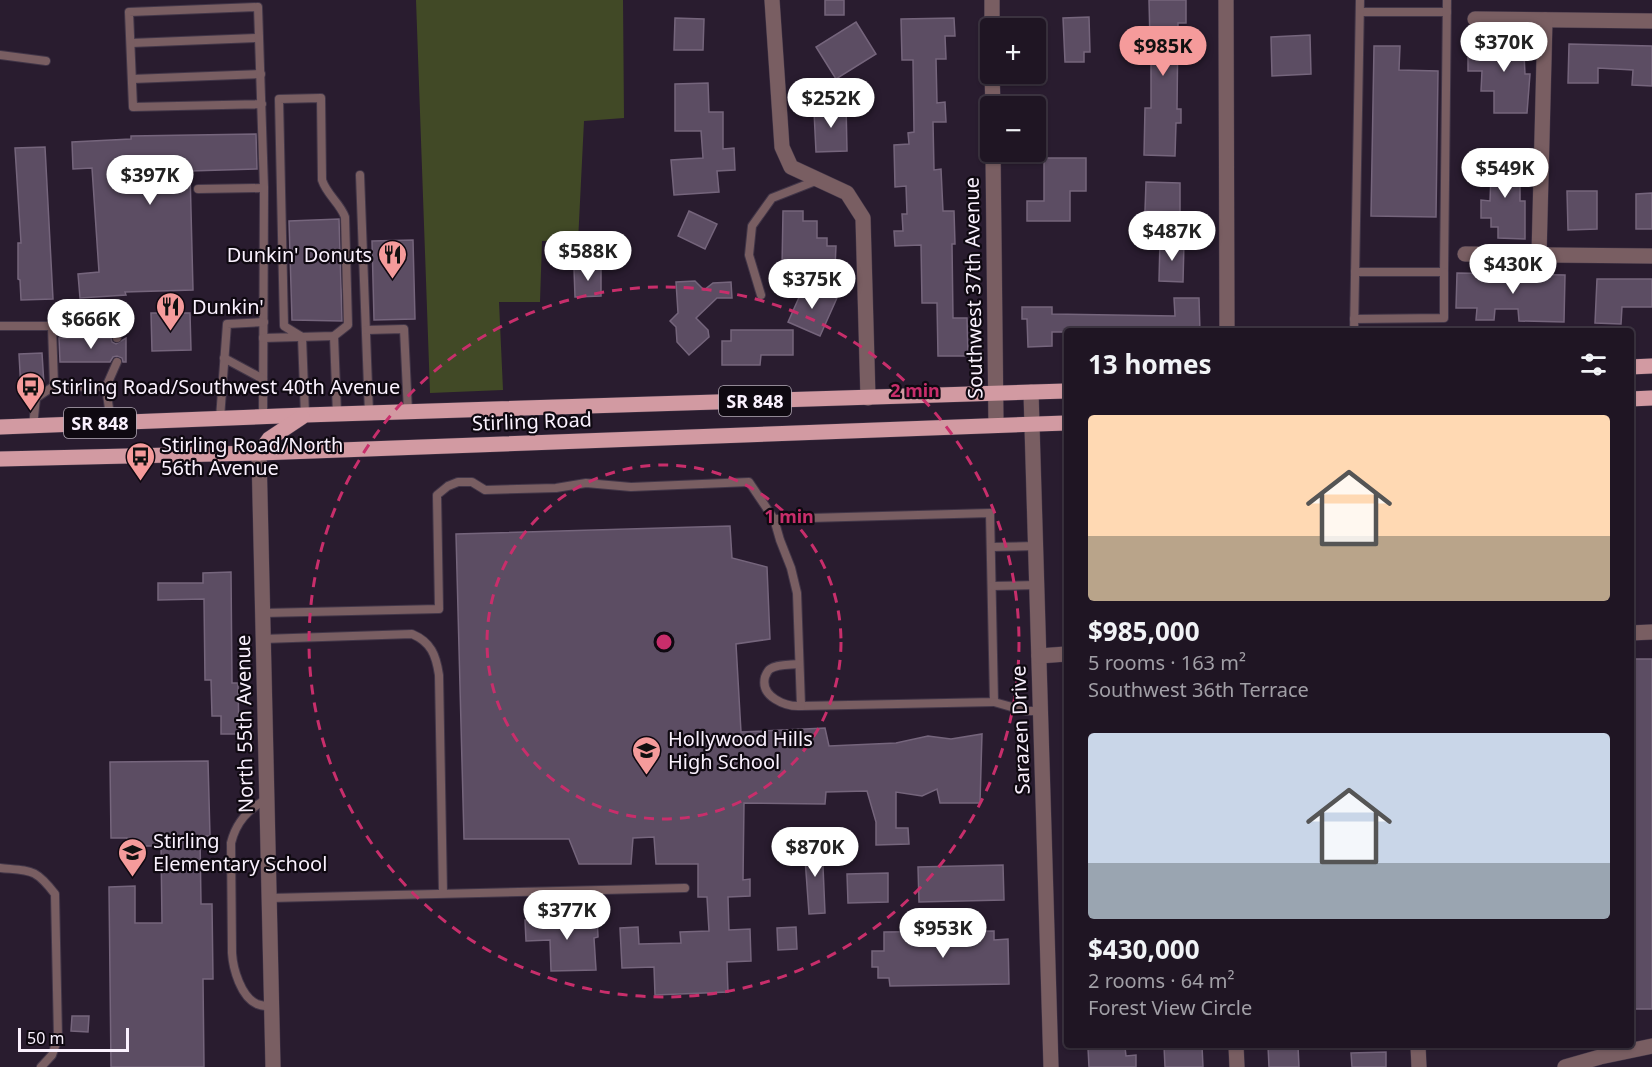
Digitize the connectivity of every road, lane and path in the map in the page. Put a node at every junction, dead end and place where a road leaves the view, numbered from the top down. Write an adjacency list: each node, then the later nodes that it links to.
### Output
1 (772, 0): 21 (street)
2 (992, 0): 8 (street)
3 (1226, 0): 34 (street)
4 (1360, 0): 6 (lane)
5 (1447, 0): 7 (lane)
6 (1360, 12): 7 (lane); 27 (lane)
7 (1447, 12): 28 (lane)
8 (992, 18)
9 (1475, 19): 10 (street)
10 (1545, 20): 11 (street); 25 (street)
11 (1652, 21)
12 (260, 38): 13 (lane); 13 (lane); 16 (lane)
13 (130, 43): 17 (lane)
14 (0, 55): 15 (lane)
15 (46, 61)
16 (261, 74): 17 (lane); 18 (lane)
17 (132, 79): 18 (lane)
18 (262, 104): 22 (lane)
19 (993, 162): 50 (street, Southwest 37th Avenue)
20 (360, 175): 36 (lane)
21 (818, 180): 29 (lane); 51 (street)
22 (264, 188): 23 (lane); 31 (lane)
23 (198, 189)
24 (1465, 254): 25 (street)
25 (1539, 255): 26 (street)
26 (1652, 256)
27 (1355, 272): 28 (lane); 30 (lane)
28 (1444, 272): 30 (lane)
29 (760, 295)
30 (1354, 319): 35 (lane)
31 (264, 322): 40 (lane); 41 (lane)
32 (0, 326): 33 (lane)
33 (51, 326): 39 (lane); 46 (lane)
34 (1227, 328)
35 (1354, 328)
36 (366, 330): 54 (lane); 55 (lane)
37 (334, 336): 38 (lane); 38 (lane); 56 (lane)
38 (302, 337): 40 (lane); 57 (lane)
39 (117, 338)
40 (263, 338): 45 (lane)
41 (224, 358): 45 (lane); 59 (lane)
42 (117, 362): 47 (lane)
43 (1652, 366): 44 (main road)
44 (1634, 367)
45 (262, 379): 58 (lane)
46 (54, 386): 47 (lane); 64 (lane)
47 (106, 387): 60 (lane)
48 (1064, 391): 49 (main road, Stirling Road / SR 848)
49 (1031, 392): 50 (main road, Stirling Road / SR 848); 62 (street, Sarazen Drive)
50 (995, 393): 51 (main road, Stirling Road / SR 848); 63 (street, Southwest 37th Avenue)
51 (868, 398): 54 (main road, Stirling Road / SR 848)
52 (1652, 398): 53 (main road)
53 (1634, 399)
54 (408, 412): 55 (main road, Stirling Road / SR 848)
55 (369, 413): 56 (main road, Stirling Road / SR 848)
56 (337, 414): 57 (main road, Stirling Road / SR 848)
57 (305, 415): 58 (main road, Stirling Road / SR 848); 66 (main road)
58 (263, 417): 59 (main road, Stirling Road / SR 848)
59 (220, 418): 60 (main road, Stirling Road / SR 848)
60 (111, 423): 64 (main road, Stirling Road / SR 848)
61 (1064, 423): 62 (main road, Stirling Road / SR 848)
62 (1032, 424): 63 (main road, Stirling Road / SR 848); 69 (street, Sarazen Drive)
63 (996, 425): 66 (main road, Stirling Road / SR 848)
64 (33, 426): 65 (main road, Stirling Road / SR 848)
65 (0, 427)
66 (259, 453): 67 (main road, Stirling Road / SR 848); 73 (street, North 55th Avenue)
67 (0, 459)
68 (774, 519): 70 (lane); 73 (lane); 79 (lane)
69 (1036, 546): 70 (lane); 71 (street, Sarazen Drive)
70 (991, 547): 72 (lane)
71 (1037, 585): 72 (lane); 78 (street, Sarazen Drive)
72 (992, 586): 80 (lane)
73 (262, 613): 76 (street, North 55th Avenue)
74 (1652, 632): 75 (street)
75 (1634, 633)
76 (263, 639): 83 (street, North 55th Avenue); 86 (lane)
77 (1064, 654): 78 (street)
78 (1039, 656): 82 (street, Sarazen Drive)
79 (799, 664): 81 (lane); 81 (lane)
80 (994, 702): 81 (lane); 82 (lane)
81 (801, 706)
82 (1041, 711): 97 (street, Sarazen Drive)
83 (267, 799): 87 (street, North 55th Avenue); 88 (lane)
84 (0, 868): 95 (lane)
85 (685, 888): 86 (lane)
86 (443, 893): 87 (lane)
87 (270, 898): 88 (street, North 55th Avenue)
88 (272, 1007): 96 (street, North 55th Avenue)
89 (1652, 1046): 93 (street)
90 (1236, 1048): 98 (street)
91 (1418, 1048): 99 (street)
92 (1631, 1048): 94 (street)
93 (1634, 1048)
94 (1600, 1051): 100 (street)
95 (41, 1067)
96 (273, 1067)
97 (1051, 1067)
98 (1237, 1067)
99 (1419, 1067)
100 (1565, 1067)

